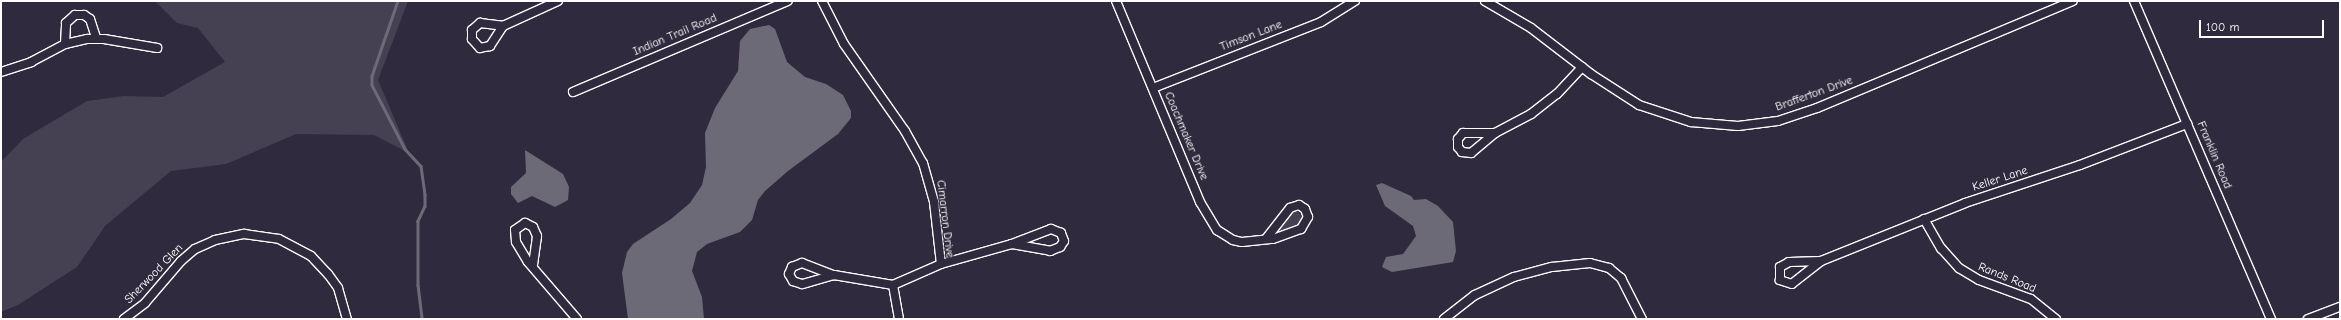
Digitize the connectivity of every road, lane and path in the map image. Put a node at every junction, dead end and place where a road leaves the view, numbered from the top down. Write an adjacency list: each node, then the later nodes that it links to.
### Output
1 (558, 1): 9 (street)
2 (787, 1): 16 (street, Indian Trail Road)
3 (822, 1): 23 (street, Cimarron Drive)
4 (1116, 1): 15 (street, Coachmaker Drive)
5 (1355, 1): 15 (street, Timson Lane)
6 (1485, 1): 13 (street, Brafferton Drive)
7 (2073, 1): 13 (street, Brafferton Drive)
8 (2134, 1): 17 (street, Franklin Road)
9 (503, 26)
10 (96, 38): 11 (street); 11 (street); 12 (street)
11 (65, 44): 14 (street)
12 (157, 48)
13 (1582, 67): 18 (street)
14 (1, 72)
15 (1153, 88): 20 (street, Coachmaker Drive)
16 (573, 92)
17 (2187, 124): 19 (street, Keller Lane); 35 (street, Franklin Road)
18 (1495, 133)
19 (1924, 219): 22 (street, Keller Lane); 34 (street, Rands Road)
20 (1266, 240): 20 (street, Coachmaker Drive)
21 (1012, 244): 21 (street); 23 (street)
22 (1821, 261): 22 (street, Keller Lane)
23 (941, 264): 26 (street, Cimarron Drive)
24 (533, 265): 24 (street); 30 (street)
25 (834, 275): 25 (street); 26 (street)
26 (893, 285): 31 (street)
27 (2340, 307): 36 (street)
28 (124, 319): 29 (street, Sherwood Glen)
29 (347, 319)
30 (577, 319)
31 (899, 319)
32 (1444, 319): 33 (street)
33 (1642, 319)
34 (2056, 319)
35 (2271, 319)
36 (2308, 319)

